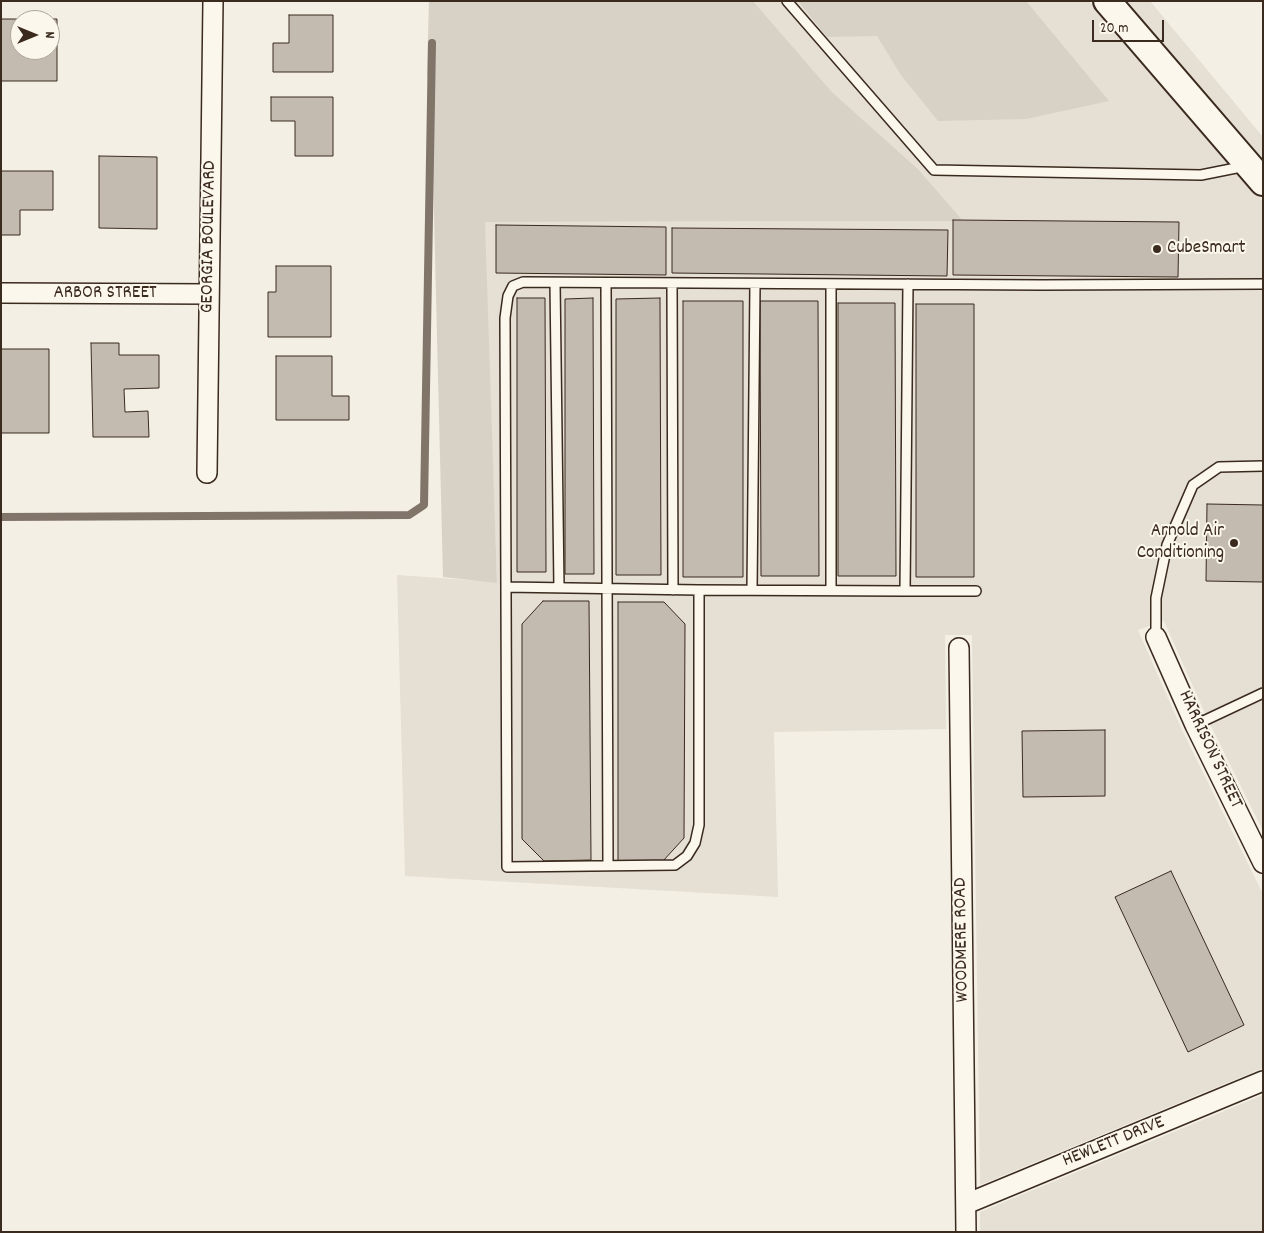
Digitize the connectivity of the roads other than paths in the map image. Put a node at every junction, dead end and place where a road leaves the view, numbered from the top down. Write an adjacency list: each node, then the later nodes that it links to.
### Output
1 (213, 1): 13 (street, GEORGIA BOULEVARD)
2 (787, 1): 4 (lane)
3 (1107, 1): 4 (main road)
4 (1256, 174)
5 (556, 283): 6 (lane); 16 (lane); 17 (lane)
6 (606, 283): 7 (lane); 18 (lane)
7 (672, 283): 8 (lane); 19 (lane)
8 (755, 284): 9 (lane); 21 (lane)
9 (831, 284): 10 (lane); 22 (lane)
10 (908, 284): 11 (lane); 23 (lane)
11 (1263, 284)
12 (1, 293): 13 (street, ARBOR STREET)
13 (209, 294): 15 (street, GEORGIA BOULEVARD)
14 (1263, 466): 25 (lane)
15 (207, 473)
16 (506, 587): 17 (lane); 30 (lane)
17 (559, 588): 18 (lane)
18 (608, 589): 19 (lane); 30 (lane)
19 (673, 590): 20 (lane)
20 (699, 590): 21 (lane); 30 (lane)
21 (752, 590): 22 (lane)
22 (831, 590): 23 (lane)
23 (905, 591): 24 (lane)
24 (976, 591)
25 (1156, 637): 28 (street, HARRISON STREET)
26 (959, 648): 32 (street, WOODMERE ROAD)
27 (1263, 693): 28 (lane)
28 (1195, 725): 29 (street, HARRISON STREET)
29 (1263, 863)
30 (608, 866)
31 (1263, 1081): 32 (street, HEWLETT DRIVE)
32 (966, 1204): 33 (street, WOODMERE ROAD)
33 (966, 1232)

